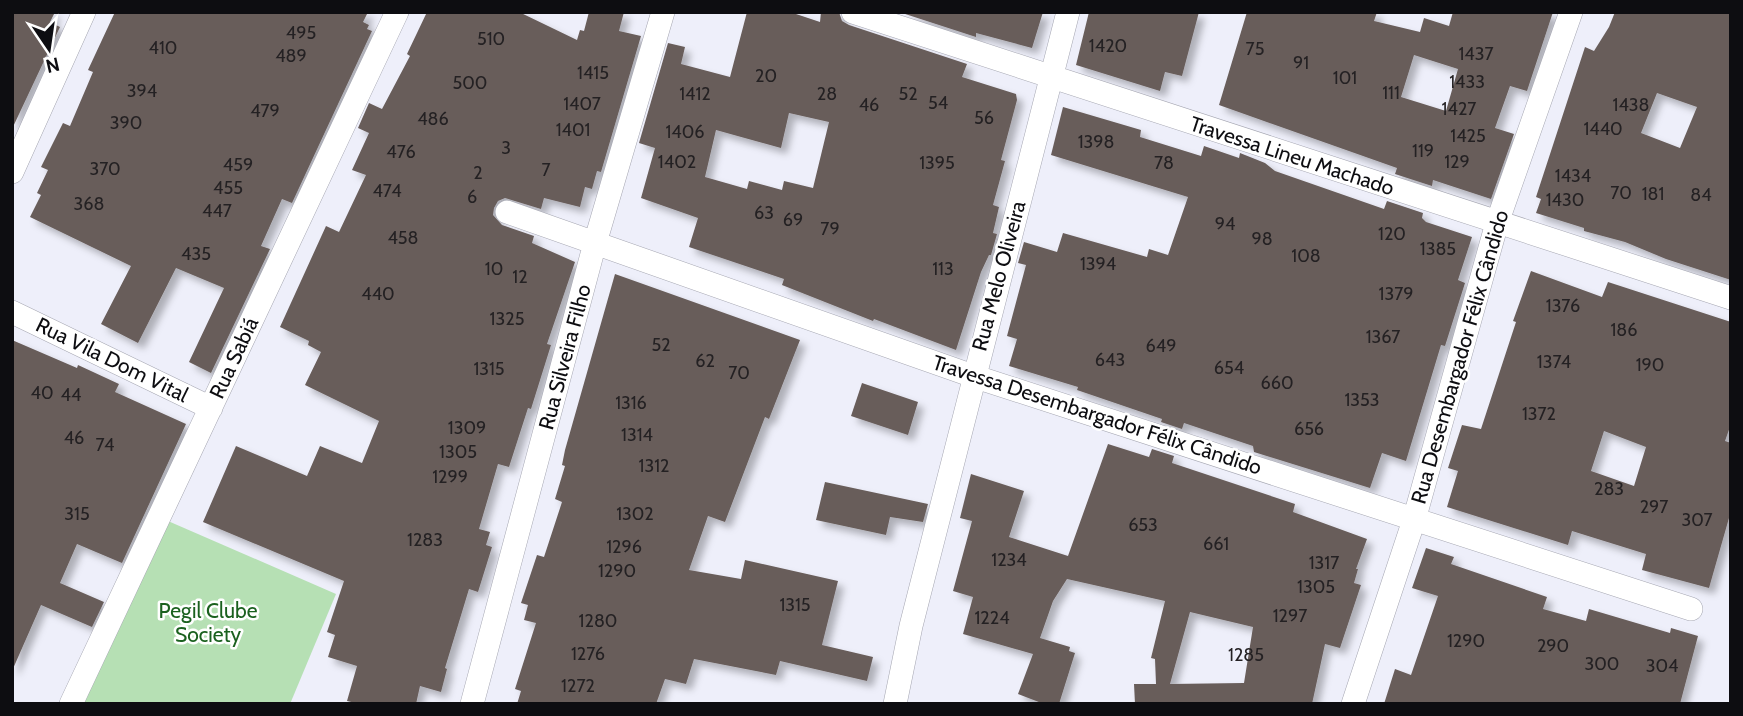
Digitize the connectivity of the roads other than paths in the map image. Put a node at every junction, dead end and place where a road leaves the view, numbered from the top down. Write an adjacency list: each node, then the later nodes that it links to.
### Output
1 (84, 12): 8 (street)
2 (397, 12): 15 (street, Rua Sabiá)
3 (663, 12): 11 (street, Rua Silveira Filho)
4 (853, 12): 7 (street, Travessa Lineu Machado)
5 (1068, 12): 7 (street, Rua Melo Oliveira)
6 (1571, 12): 10 (street, Rua Desembargador Félix Cândido)
7 (1051, 77): 10 (street, Travessa Lineu Machado); 14 (street, Rua Melo Oliveira)
8 (12, 172)
9 (507, 212): 11 (street, Travessa Desembargador Félix Cândido)
10 (1497, 223): 12 (street, Travessa Lineu Machado); 16 (street, Rua Desembargador Félix Cândido)
11 (595, 243): 14 (street, Travessa Desembargador Félix Cândido); 19 (street, Rua Silveira Filho)
12 (1731, 298)
13 (12, 312): 15 (street, Rua Vila Dom Vital)
14 (973, 376): 16 (street, Travessa Desembargador Félix Cândido); 20 (street, Rua Melo Oliveira)
15 (211, 408): 18 (street, Rua Sabiá)
16 (1414, 520): 17 (street, Travessa Desembargador Félix Cândido); 21 (street, Rua Desembargador Félix Cândido)
17 (1691, 608)
18 (71, 704)
19 (472, 704)
20 (895, 704)
21 (1353, 704)

